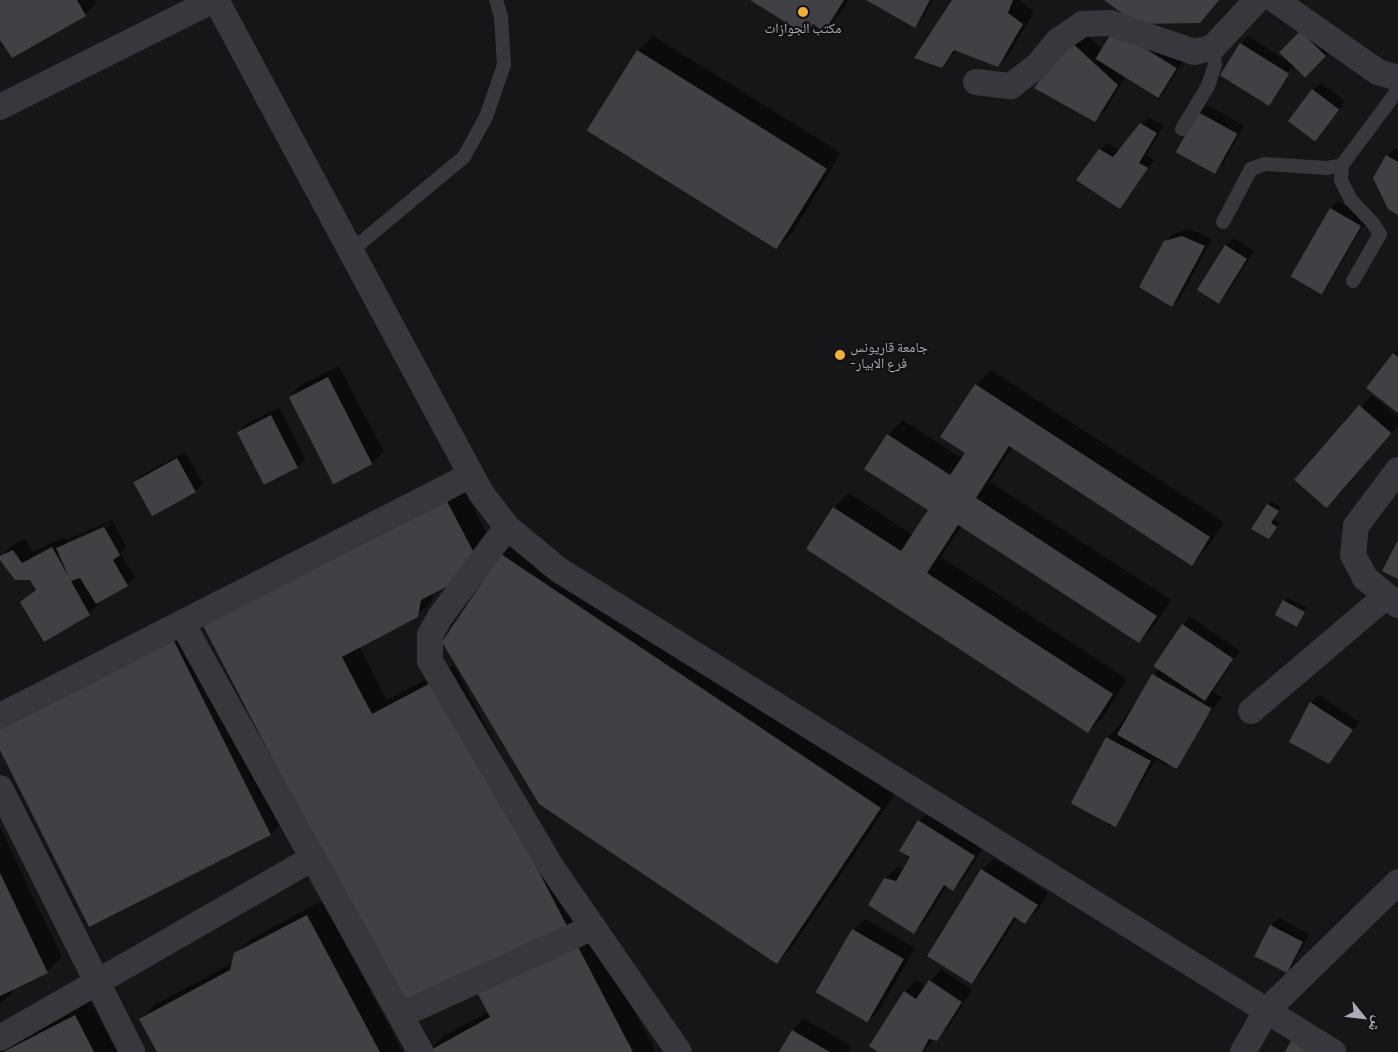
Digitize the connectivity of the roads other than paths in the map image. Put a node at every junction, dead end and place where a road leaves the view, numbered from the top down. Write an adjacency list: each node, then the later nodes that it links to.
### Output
1 (215, 0): 9 (street); 13 (street)
2 (496, 0): 13 (lane)
3 (1257, 0): 5 (street)
4 (1274, 0): 6 (street)
5 (1212, 48): 7 (street); 10 (lane)
6 (1398, 78)
7 (976, 82)
8 (1398, 90): 11 (lane)
9 (0, 107)
10 (1182, 129)
11 (1342, 165): 12 (lane); 14 (lane)
12 (1223, 222)
13 (350, 251): 16 (street)
14 (1353, 281)
15 (1398, 470): 18 (street)
16 (471, 475): 17 (street); 19 (street)
17 (507, 527): 25 (street); 27 (street)
18 (1392, 600): 20 (street)
19 (182, 623): 21 (street); 23 (street)
20 (1251, 711)
21 (0, 716)
22 (0, 788): 26 (street)
23 (313, 858): 26 (street); 28 (street)
24 (1398, 882): 27 (street)
25 (593, 926): 28 (street); 32 (street)
26 (98, 982): 29 (street); 30 (street)
27 (1267, 1010): 33 (street); 34 (street)
28 (401, 1015): 31 (street)
29 (0, 1038)
30 (132, 1052)
31 (421, 1052)
32 (679, 1052)
33 (1243, 1052)
34 (1333, 1052)

